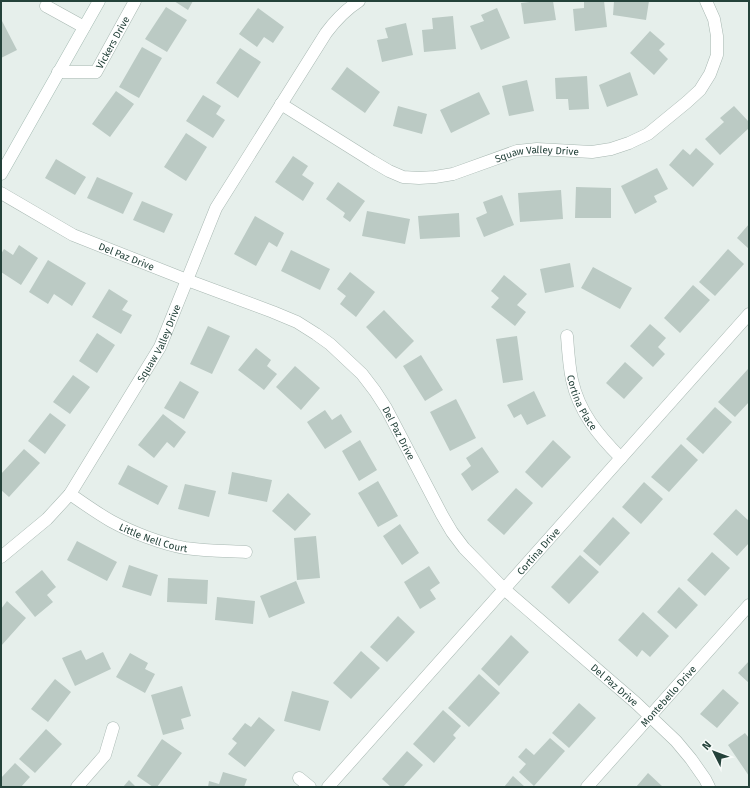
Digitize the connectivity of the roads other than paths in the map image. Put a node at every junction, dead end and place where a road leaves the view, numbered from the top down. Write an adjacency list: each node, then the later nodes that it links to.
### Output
1 (99, 1): 6 (street)
2 (135, 1): 7 (street, Vickers Drive)
3 (359, 1): 8 (street, Squaw Valley Drive)
4 (706, 1): 8 (street, Squaw Valley Drive)
5 (46, 6): 6 (street)
6 (84, 27): 7 (street)
7 (58, 72): 9 (street)
8 (281, 104): 11 (street, Squaw Valley Drive)
9 (1, 174)
10 (1, 194): 11 (street, Del Paz Drive)
11 (187, 280): 15 (street, Squaw Valley Drive); 18 (street, Del Paz Drive)
12 (749, 314): 14 (street, Cortina Drive)
13 (567, 336): 14 (street, Cortina Place)
14 (621, 458): 18 (street, Cortina Drive)
15 (70, 494): 16 (street, Little Nell Court); 17 (street, Squaw Valley Drive)
16 (246, 552)
17 (1, 557)
18 (504, 589): 20 (street, Del Paz Drive); 25 (street, Cortina Drive)
19 (749, 605): 20 (street, Montebello Drive)
20 (650, 716): 26 (street, Montebello Drive); 27 (street, Del Paz Drive)
21 (113, 728): 23 (street)
22 (299, 778): 24 (street)
23 (77, 787)
24 (310, 787)
25 (328, 787)
26 (587, 787)
27 (709, 787)

